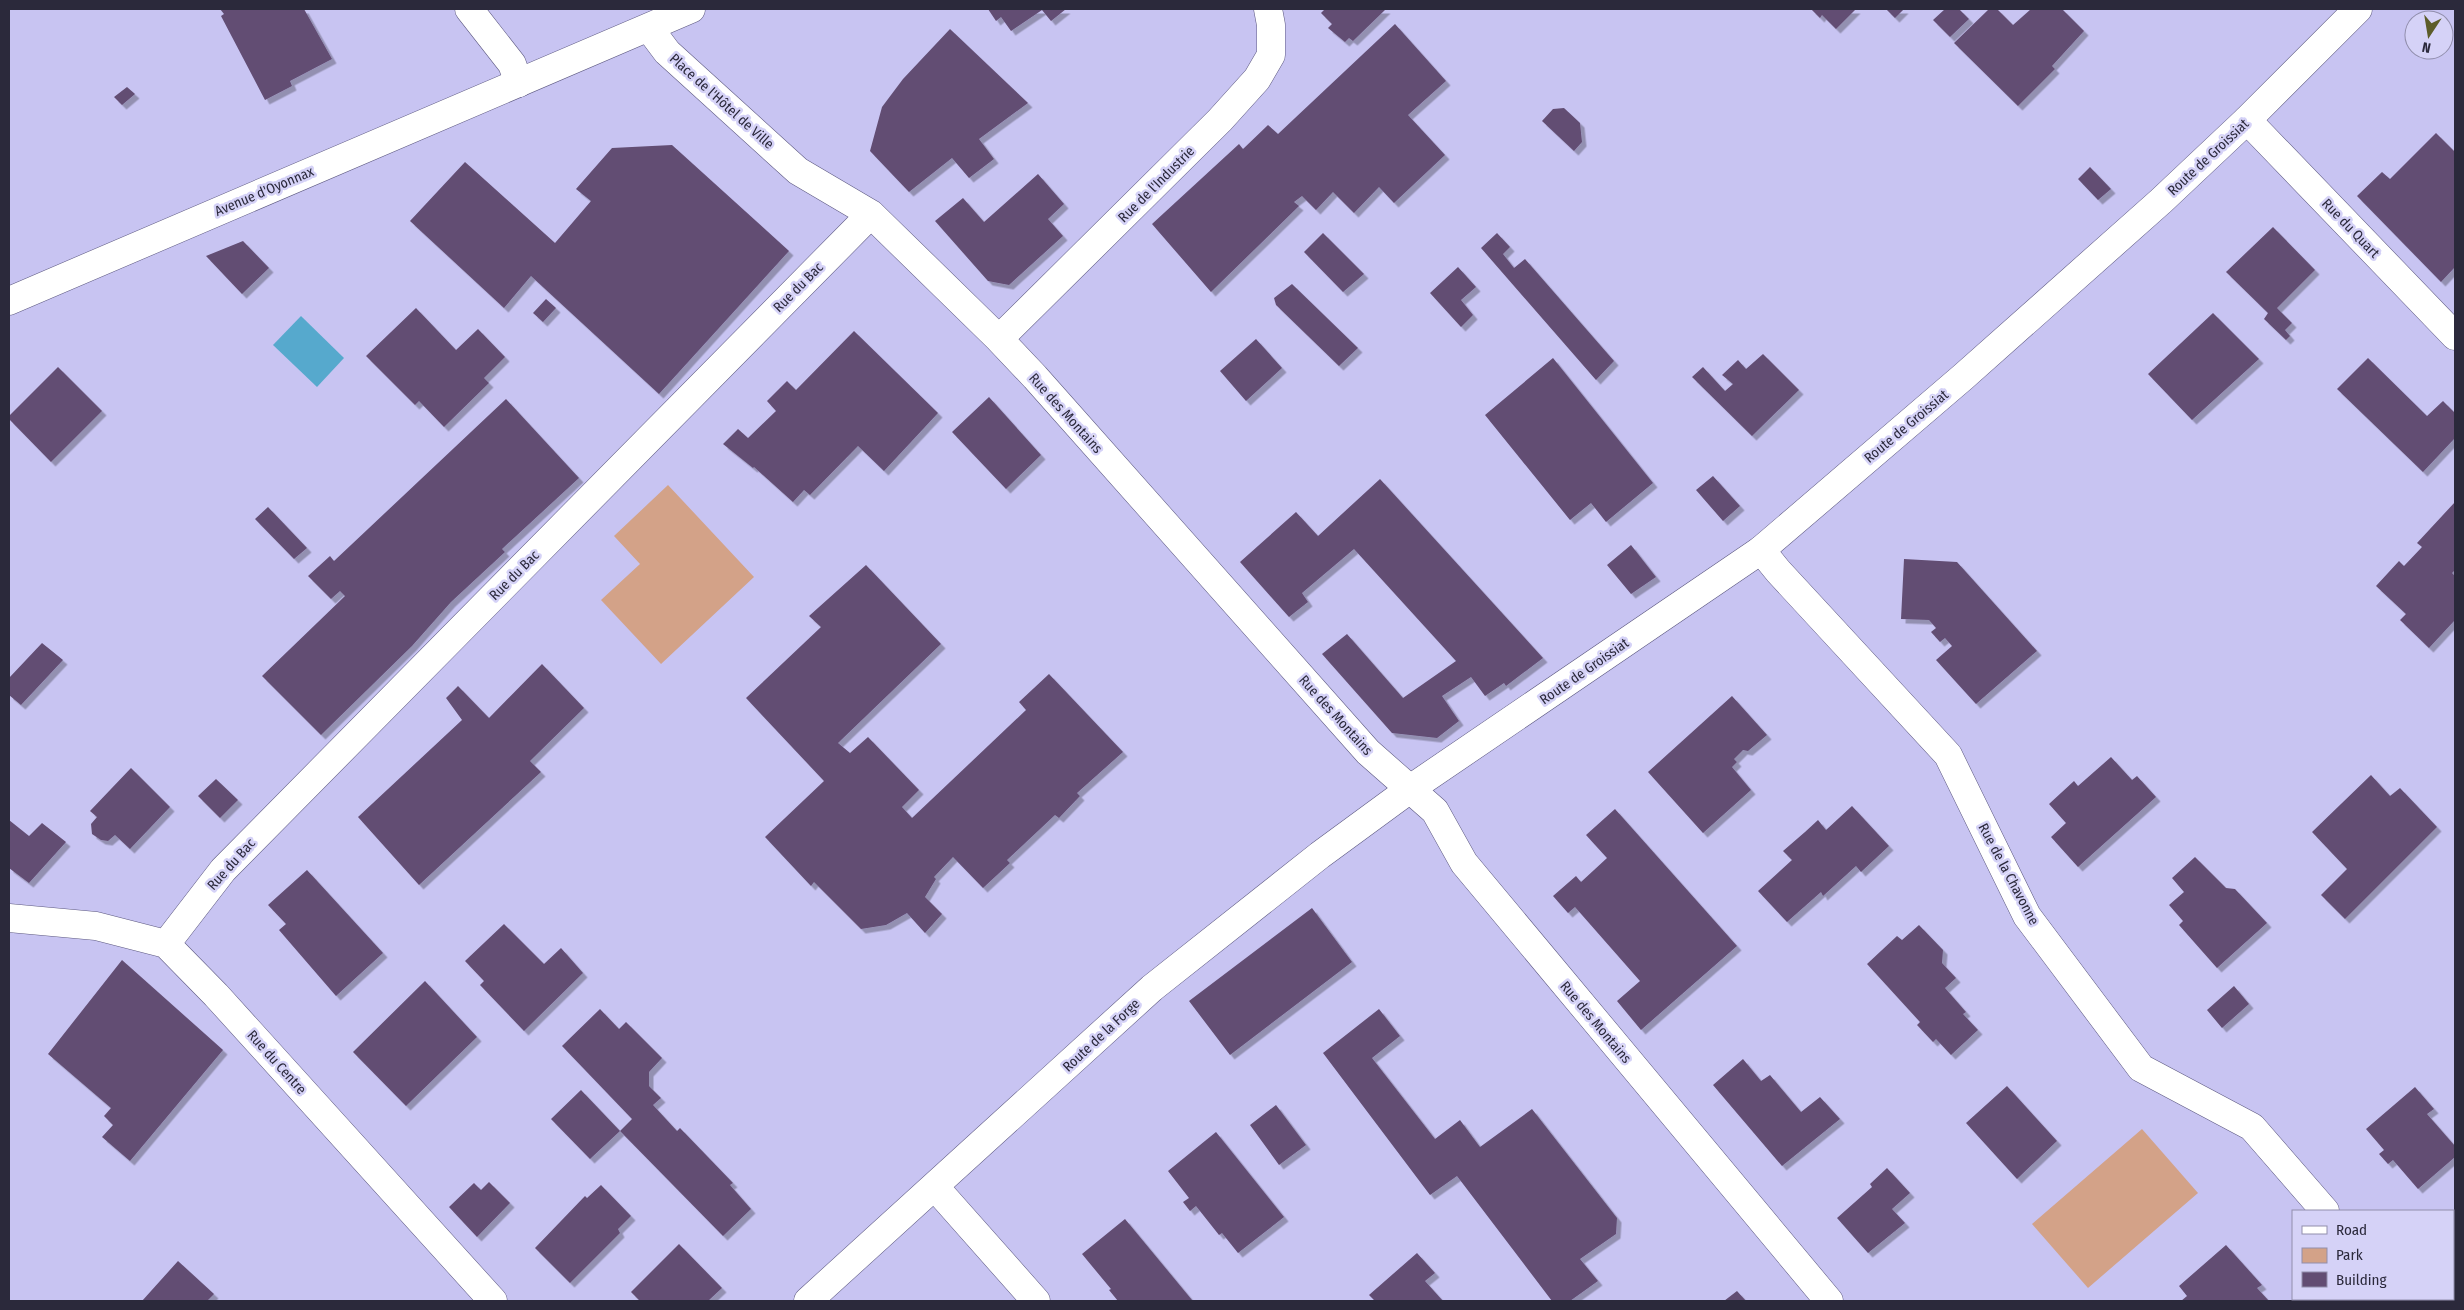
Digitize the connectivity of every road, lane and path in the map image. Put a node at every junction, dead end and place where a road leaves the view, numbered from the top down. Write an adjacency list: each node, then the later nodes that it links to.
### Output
1 (469, 9): 6 (street)
2 (691, 9): 5 (street)
3 (1268, 9): 12 (street, Rue de l'Industrie)
4 (2358, 9): 7 (street, Route de Groissiat)
5 (649, 28): 6 (street); 8 (street, Place de l'Hôtel de Ville)
6 (520, 83): 10 (street, Avenue d'Oyonnax)
7 (2248, 120): 11 (street, Rue du Quart); 13 (street, Route de Groissiat)
8 (798, 171): 9 (street, Rue des Montains)
9 (871, 214): 12 (street, Rue des Montains); 16 (street, Rue du Bac)
10 (9, 301)
11 (2455, 336)
12 (999, 339): 14 (street, Rue des Montains)
13 (1760, 550): 14 (street, Route de Groissiat); 18 (street, Rue de la Chavonne)
14 (1410, 789): 17 (street, Route de la Forge); 22 (street, Rue des Montains)
15 (9, 918): 16 (street)
16 (166, 944): 19 (street, Rue du Centre)
17 (935, 1187): 20 (street, Route de la Forge); 21 (street)
18 (2324, 1210)
19 (492, 1301)
20 (808, 1301)
21 (1036, 1301)
22 (1829, 1301)

